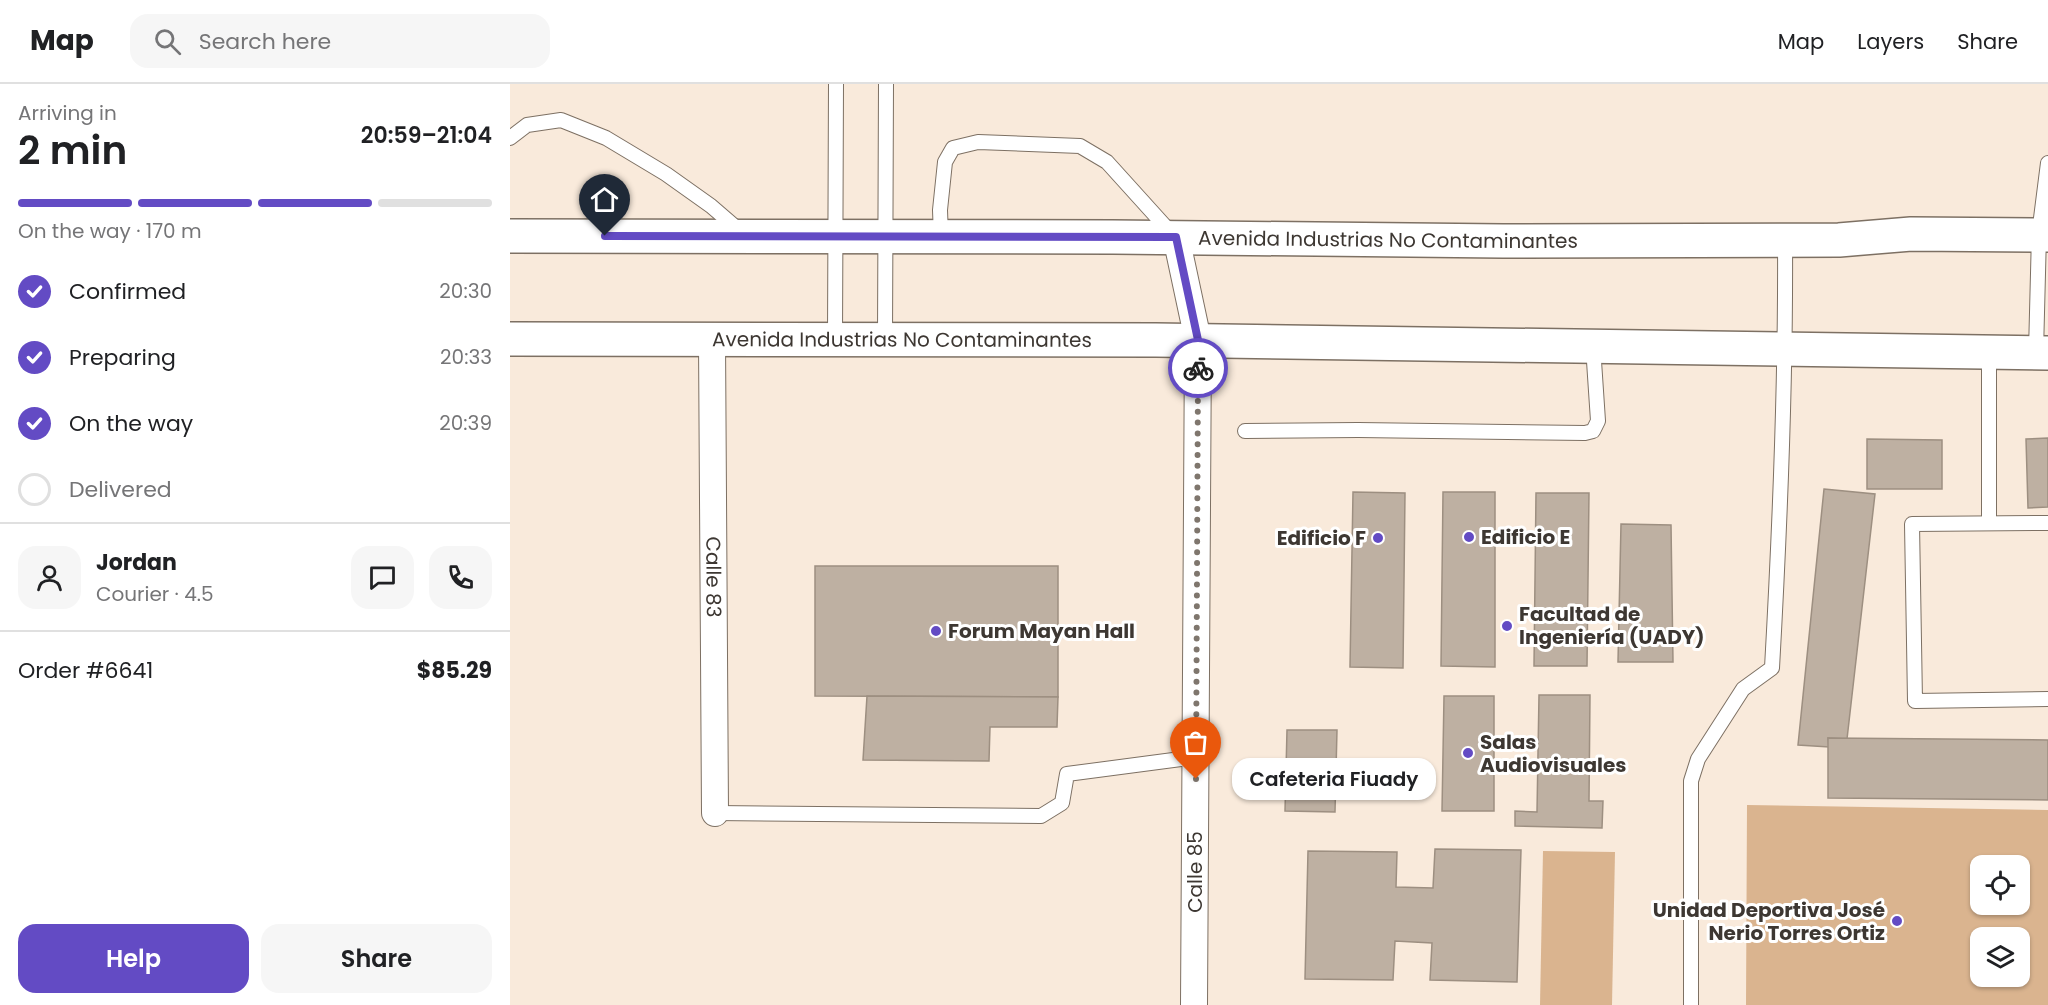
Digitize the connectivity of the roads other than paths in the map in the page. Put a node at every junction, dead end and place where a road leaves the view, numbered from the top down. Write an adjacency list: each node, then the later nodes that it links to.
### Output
1 (836, 84): 8 (lane)
2 (886, 84): 9 (lane)
3 (510, 138): 7 (lane)
4 (2048, 163): 5 (lane)
5 (2044, 234): 12 (main road, Avenida Industrias No Contaminantes); 21 (lane)
6 (510, 236): 7 (main road, Avenida Industrias No Contaminantes)
7 (747, 236): 8 (main road, Avenida Industrias No Contaminantes)
8 (836, 236): 9 (main road, Avenida Industrias No Contaminantes); 14 (lane)
9 (886, 236): 10 (main road, Avenida Industrias No Contaminantes); 15 (lane)
10 (941, 237): 11 (main road, Avenida Industrias No Contaminantes); 11 (lane)
11 (1176, 237): 12 (main road, Avenida Industrias No Contaminantes); 16 (street, Calle 85)
12 (1785, 240): 19 (lane)
13 (510, 339): 17 (main road, Avenida Industrias No Contaminantes)
14 (835, 339): 15 (main road, Avenida Industrias No Contaminantes); 17 (main road, Avenida Industrias No Contaminantes)
15 (885, 339): 16 (main road, Avenida Industrias No Contaminantes)
16 (1198, 340): 18 (main road, Avenida Industrias No Contaminantes); 26 (street, Calle 85)
17 (711, 341): 27 (street, Calle 83)
18 (1593, 346): 19 (main road, Avenida Industrias No Contaminantes); 22 (lane)
19 (1786, 349): 20 (main road, Avenida Industrias No Contaminantes); 29 (lane)
20 (1989, 352): 21 (main road, Avenida Industrias No Contaminantes); 23 (lane)
21 (2042, 352)
22 (1245, 431)
23 (1989, 523): 24 (lane); 25 (lane)
24 (2048, 523)
25 (2048, 699)
26 (1196, 757): 27 (lane); 28 (street, Calle 85)
27 (715, 813)
28 (1194, 1005)
29 (1692, 1005)

